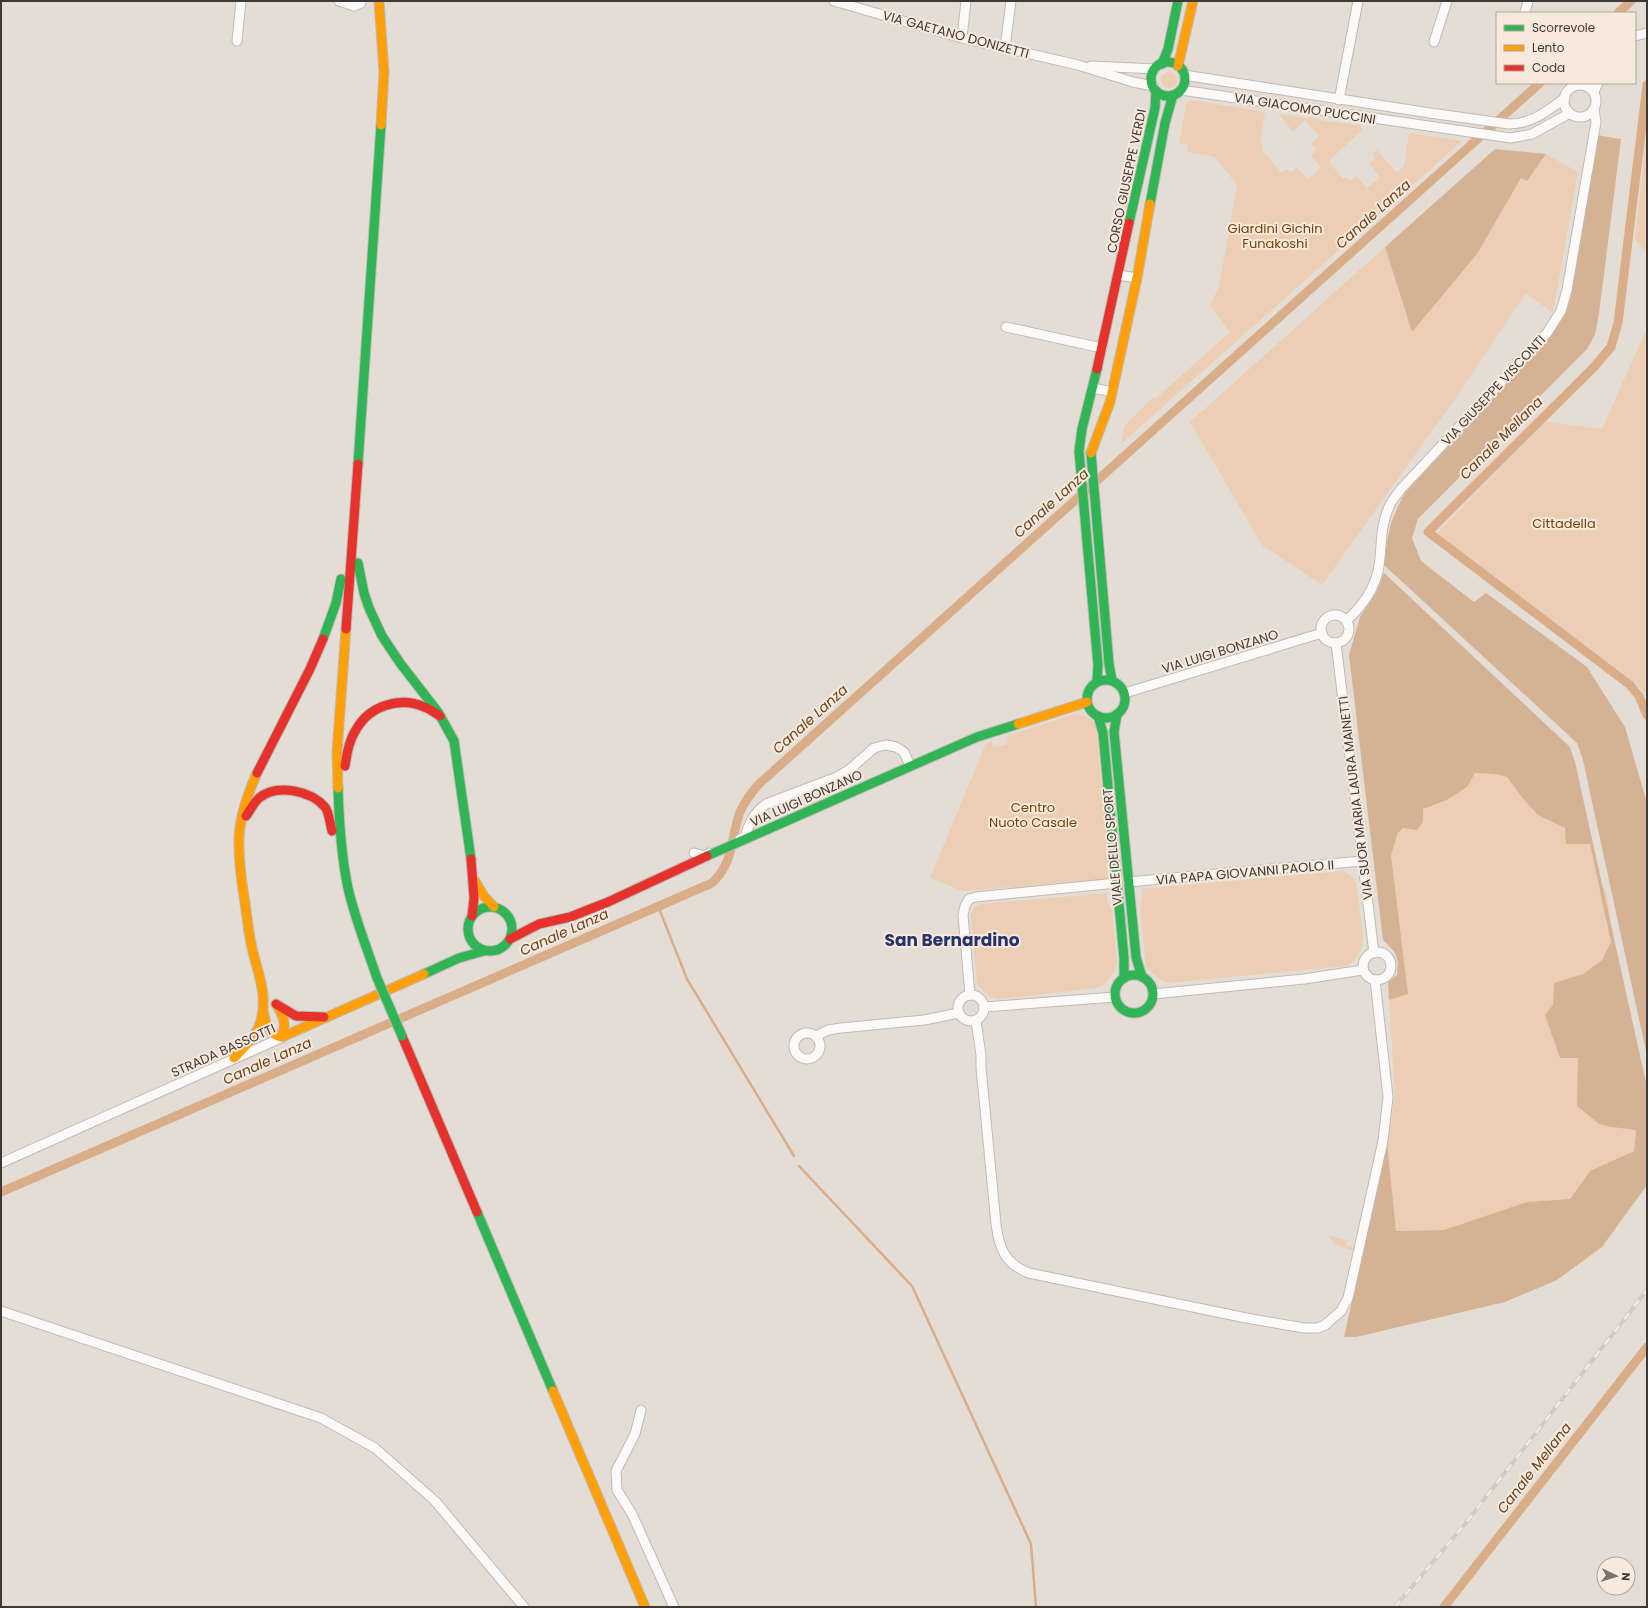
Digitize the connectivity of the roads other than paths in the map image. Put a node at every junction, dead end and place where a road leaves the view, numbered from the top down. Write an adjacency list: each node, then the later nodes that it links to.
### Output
1 (242, 1): 17 (street)
2 (339, 1): 3 (street)
3 (361, 1)
4 (379, 1): 44 (main road)
5 (834, 1): 16 (street, VIA GAETANO DONIZETTI)
6 (966, 1): 16 (street)
7 (1011, 1): 19 (street)
8 (1178, 1): 21 (main road)
9 (1192, 1): 22 (main road)
10 (1358, 1): 31 (street)
11 (1447, 1): 18 (street)
12 (1528, 1): 13 (street)
13 (1524, 12)
14 (1647, 33): 15 (street)
15 (1636, 36)
16 (962, 38): 19 (street, VIA GAETANO DONIZETTI)
17 (237, 41)
18 (1434, 42)
19 (1005, 48): 20 (street, VIA GAETANO DONIZETTI)
20 (1078, 65): 21 (street, VIA GAETANO DONIZETTI); 26 (street, VIA GAETANO DONIZETTI)
21 (1159, 66): 22 (main road); 26 (main road)
22 (1178, 66): 23 (main road)
23 (1184, 75): 27 (main road); 31 (street, VIA GIACOMO PUCCINI)
24 (1582, 84): 28 (street); 30 (street)
25 (1598, 84): 28 (street)
26 (1155, 88): 29 (main road); 38 (main road, CORSO GIUSEPPE VERDI)
27 (1181, 90): 29 (main road); 36 (street, VIA GIACOMO PUCCINI)
28 (1594, 92): 32 (street)
29 (1173, 95): 39 (main road, CORSO GIUSEPPE VERDI)
30 (1565, 98): 33 (street, VIA GIACOMO PUCCINI); 34 (street)
31 (1338, 100): 33 (street, VIA GIACOMO PUCCINI)
32 (1594, 109): 35 (street); 37 (street, VIA GIUSEPPE VISCONTI)
33 (1430, 113): 36 (street)
34 (1570, 113): 35 (street); 36 (street, VIA GIACOMO PUCCINI)
35 (1581, 117): 37 (street)
36 (1428, 127)
37 (1593, 137): 45 (street, VIA GIUSEPPE VISCONTI)
38 (1118, 275): 39 (street); 41 (main road, CORSO GIUSEPPE VERDI)
39 (1137, 278): 43 (main road, CORSO GIUSEPPE VERDI)
40 (1006, 327): 41 (street)
41 (1102, 348): 42 (main road, CORSO GIUSEPPE VERDI)
42 (1093, 388): 43 (street); 49 (main road, CORSO GIUSEPPE VERDI)
43 (1112, 392): 48 (main road, CORSO GIUSEPPE VERDI)
44 (359, 445): 54 (main road); 56 (main road); 64 (main road)
45 (1346, 621): 46 (street); 47 (street)
46 (1322, 633): 47 (street); 50 (street, VIA LUIGI BONZANO)
47 (1336, 643): 58 (street, VIA SUOR MARIA LAURA MAINETTI)
48 (1112, 680): 49 (main road); 50 (main road)
49 (1097, 681): 51 (main road)
50 (1125, 693): 52 (main road)
51 (1087, 702): 53 (main road); 55 (main road, VIA LUIGI BONZANO)
52 (1117, 714): 53 (main road); 60 (main road, VIALE DELLO SPORT)
53 (1098, 716): 61 (main road, VIALE DELLO SPORT)
54 (442, 717): 59 (main road); 64 (main road)
55 (910, 766): 57 (street); 66 (main road, VIA LUIGI BONZANO)
56 (238, 836): 64 (main road); 76 (main road)
57 (694, 853)
58 (1362, 861): 60 (street, VIA PAPA GIOVANNI PAOLO II); 70 (street, VIA SUOR MARIA LAURA MAINETTI)
59 (473, 877): 62 (main road); 63 (main road)
60 (1128, 882): 73 (main road, VIALE DELLO SPORT)
61 (1117, 883): 74 (main road, VIALE DELLO SPORT); 78 (street)
62 (494, 907): 63 (main road); 65 (main road)
63 (472, 916): 67 (main road)
64 (356, 917): 93 (main road, bridge)
65 (511, 921): 66 (main road, VIA LUIGI BONZANO); 68 (main road)
66 (538, 924): 68 (main road, VIA LUIGI BONZANO)
67 (468, 932): 69 (main road); 71 (main road, STRADA BASSOTTI)
68 (510, 939): 69 (main road)
69 (484, 951): 71 (main road, STRADA BASSOTTI)
70 (1374, 953): 72 (street); 75 (street)
71 (454, 959): 84 (main road, STRADA BASSOTTI)
72 (1363, 970): 75 (street); 77 (street)
73 (1142, 977): 74 (main road); 77 (main road)
74 (1124, 978): 79 (main road)
75 (1375, 980): 85 (street)
76 (262, 991): 80 (main road); 82 (main road)
77 (1153, 994): 79 (main road)
78 (970, 995): 81 (street); 83 (street)
79 (1115, 997): 81 (street)
80 (276, 1004): 84 (main road); 87 (main road)
81 (984, 1007): 85 (street)
82 (263, 1011): 87 (main road); 88 (main road)
83 (959, 1013): 85 (street); 86 (street)
84 (324, 1018): 87 (main road, STRADA BASSOTTI)
85 (976, 1021)
86 (816, 1036)
87 (282, 1037): 88 (street, STRADA BASSOTTI)
88 (234, 1058): 89 (street, STRADA BASSOTTI)
89 (1, 1162)
90 (1, 1311): 92 (street)
91 (641, 1410): 94 (street)
92 (524, 1607)
93 (645, 1607)
94 (674, 1607)

